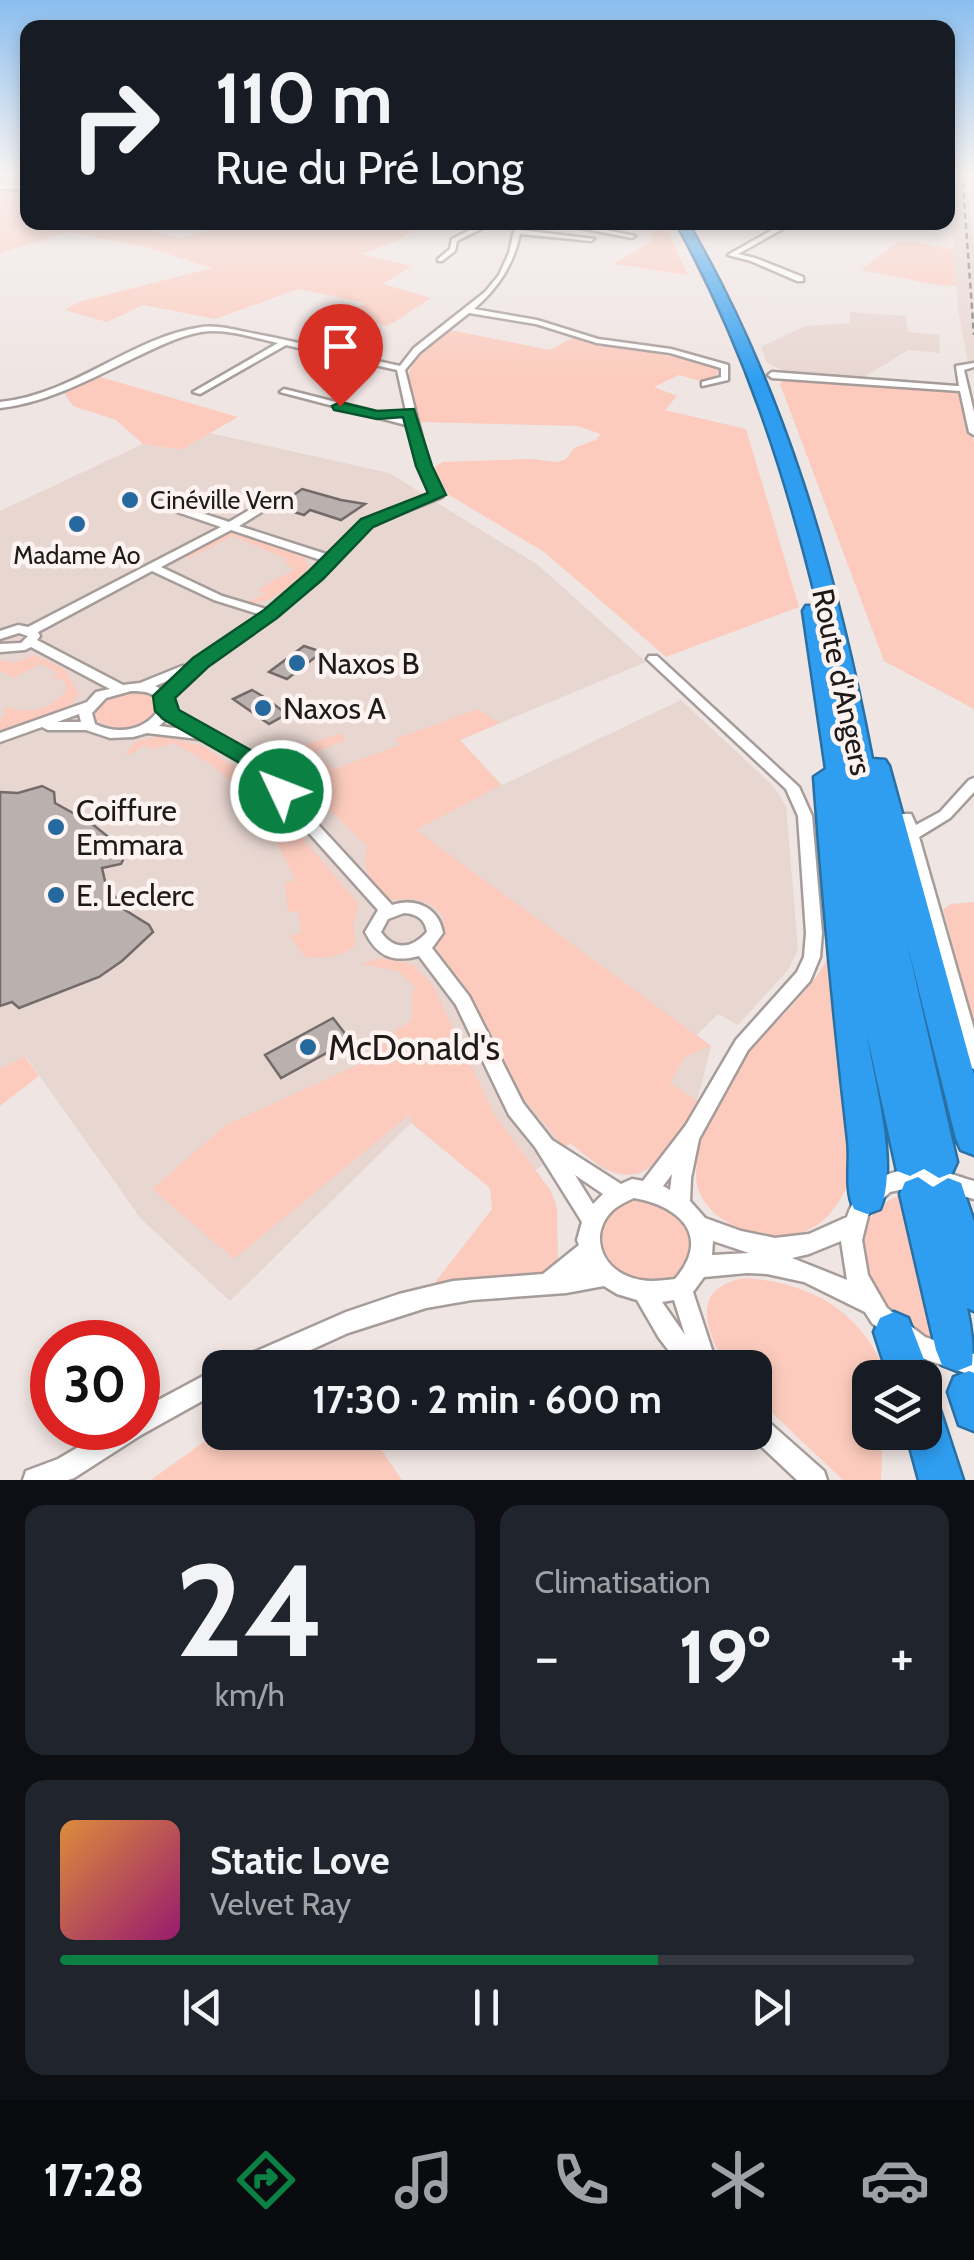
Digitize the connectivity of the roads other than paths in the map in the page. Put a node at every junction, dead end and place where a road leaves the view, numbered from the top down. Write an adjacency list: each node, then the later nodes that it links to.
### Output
1 (454, 242): 6 (street)
2 (513, 242): 8 (street)
3 (688, 242): 41 (highway, Route d'Angers)
4 (690, 242): 9 (highway, Route d'Angers)
5 (754, 242): 7 (street)
6 (440, 260)
7 (800, 279)
8 (471, 311): 12 (street); 14 (street)
9 (739, 340): 13 (highway); 18 (highway, Route d'Angers)
10 (285, 342): 12 (street); 16 (street); 19 (street)
11 (968, 365): 15 (street)
12 (402, 369): 20 (street)
13 (772, 375): 15 (street); 18 (highway)
14 (705, 384)
15 (964, 388): 23 (street)
16 (197, 392)
17 (284, 392): 21 (street)
18 (764, 400): 33 (highway, Route d'Angers)
19 (0, 405)
20 (409, 412): 21 (street); 22 (street)
21 (377, 415): 22 (street)
22 (412, 424): 27 (street)
23 (974, 432)
24 (272, 501): 26 (street)
25 (161, 503): 26 (street)
26 (229, 528): 27 (street); 28 (street)
27 (332, 560): 29 (street)
28 (152, 567): 29 (street); 31 (street)
29 (270, 614): 35 (street)
30 (0, 635): 31 (street)
31 (31, 636): 32 (street); 36 (street)
32 (0, 648)
33 (840, 649): 54 (highway); 56 (highway, Route d'Angers)
34 (653, 659): 53 (street)
35 (200, 662): 37 (street); 40 (street)
36 (81, 668): 38 (street); 39 (street)
37 (142, 687): 38 (street); 40 (street)
38 (120, 688): 39 (street)
39 (91, 703): 42 (street); 43 (street)
40 (165, 704): 44 (street); 46 (street)
41 (832, 713): 56 (highway, Route d'Angers); 59 (highway)
42 (37, 726): 43 (street); 45 (street)
43 (88, 726): 44 (street)
44 (145, 729): 46 (street)
45 (0, 738)
46 (214, 738): 50 (street)
47 (974, 783): 49 (street)
48 (906, 816): 49 (street)
49 (912, 834): 52 (street)
50 (388, 911): 51 (street); 51 (street)
51 (422, 948): 55 (street)
52 (974, 1060)
53 (693, 1131): 57 (street); 60 (street)
54 (974, 1138)
55 (542, 1141): 58 (street); 61 (street)
56 (938, 1180): 59 (street); 69 (highway, Route d'Angers); 77 (highway, Route d'Angers)
57 (649, 1189): 58 (street); 60 (street)
58 (618, 1194): 61 (street)
59 (867, 1197): 62 (street)
60 (680, 1204): 63 (street)
61 (592, 1220): 64 (street)
62 (852, 1224): 63 (street); 71 (street)
63 (698, 1226): 65 (street)
64 (588, 1250): 66 (street); 67 (street)
65 (700, 1267): 68 (street); 71 (street)
66 (604, 1276): 67 (street); 70 (street)
67 (550, 1282): 73 (street)
68 (680, 1290): 70 (street); 75 (street)
69 (974, 1292)
70 (646, 1294): 74 (street)
71 (866, 1302): 72 (street)
72 (894, 1332): 76 (highway); 77 (street)
73 (288, 1350)
74 (682, 1350)
75 (700, 1350)
76 (904, 1360)
77 (968, 1379)
78 (202, 1388): 79 (street)
79 (160, 1412)
80 (772, 1441): 84 (street)
81 (96, 1450): 83 (street)
82 (932, 1450): 85 (highway)
83 (35, 1480)
84 (815, 1480)
85 (941, 1480)

